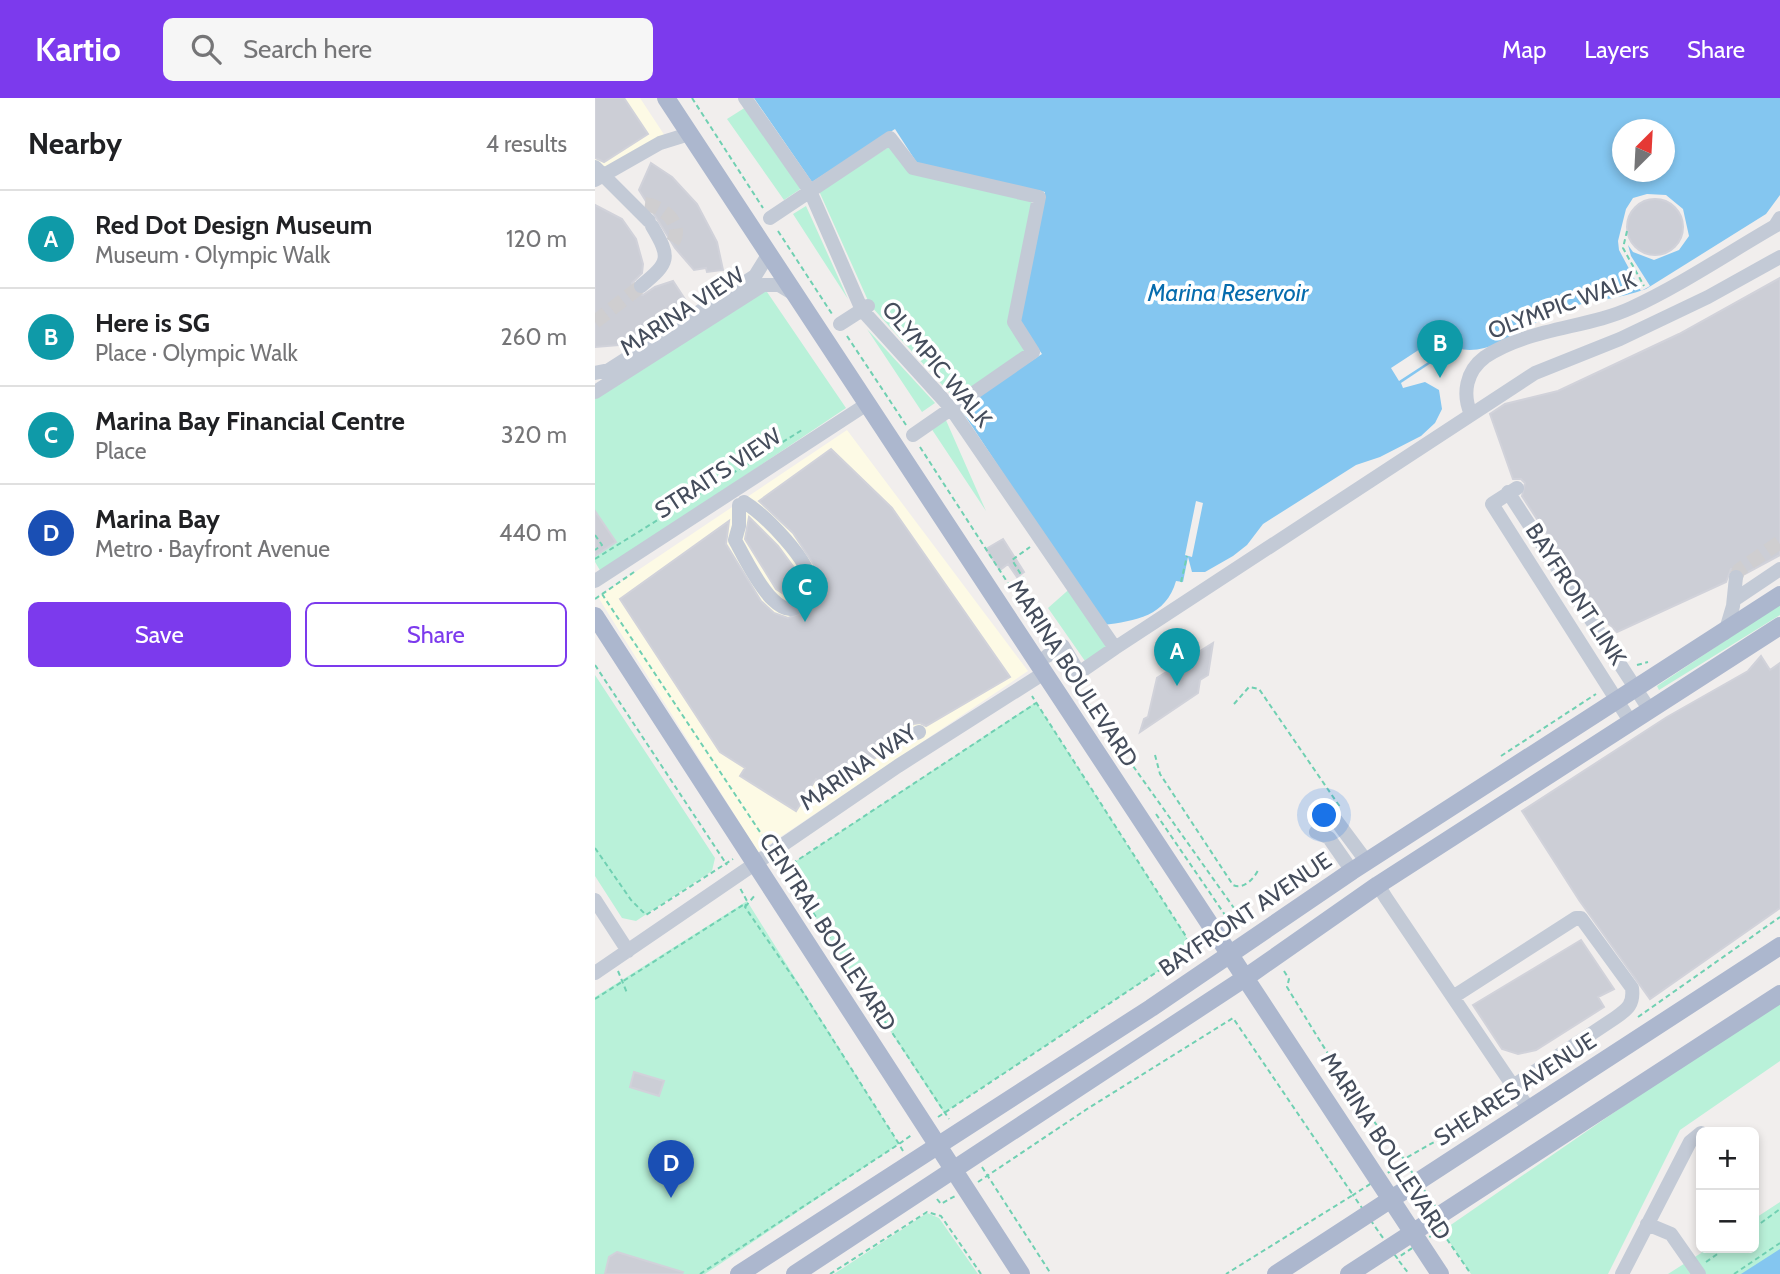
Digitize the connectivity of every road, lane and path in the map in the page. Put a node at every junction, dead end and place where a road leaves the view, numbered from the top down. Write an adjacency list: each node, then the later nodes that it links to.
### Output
1 (666, 98): 4 (main road, MARINA BOULEVARD)
2 (692, 98): 7 (path)
3 (745, 98): 6 (street, OLYMPIC WALK)
4 (689, 134): 5 (street); 10 (main road, MARINA BOULEVARD)
5 (598, 174): 12 (street)
6 (810, 191): 7 (street); 15 (street, OLYMPIC WALK); 20 (street)
7 (770, 218): 16 (path)
8 (1780, 218): 14 (street, OLYMPIC WALK)
9 (1627, 231): 14 (path)
10 (768, 255): 13 (main road, MARINA BOULEVARD); 17 (street, MARINA VIEW)
11 (1780, 257): 21 (street)
12 (641, 286)
13 (795, 295): 18 (street, MARINA VIEW); 19 (main road, MARINA BOULEVARD)
14 (1650, 297): 21 (street, OLYMPIC WALK)
15 (866, 308): 16 (street); 20 (street, OLYMPIC WALK)
16 (840, 324): 23 (path)
17 (595, 373)
18 (595, 392)
19 (867, 404): 36 (street, STRAITS VIEW); 44 (main road, MARINA BOULEVARD)
20 (950, 407): 23 (street); 27 (street, OLYMPIC WALK)
21 (1471, 414): 43 (street)
22 (805, 428): 30 (path)
23 (913, 435): 44 (path)
24 (742, 504): 24 (street)
25 (1538, 533): 31 (street); 31 (street, BAYFRONT LINK); 47 (street, BAYFRONT LINK)
26 (595, 535): 28 (path)
27 (1041, 539): 34 (path); 43 (street, OLYMPIC WALK)
28 (595, 550)
29 (1187, 556): 35 (path)
30 (595, 559)
31 (1531, 565): 48 (street, BAYFRONT LINK)
32 (1780, 569): 39 (street)
33 (1736, 577): 39 (street)
34 (1025, 581)
35 (1181, 582)
36 (599, 588): 38 (path); 55 (path)
37 (1780, 595): 42 (main road, BAYFRONT AVENUE)
38 (595, 599)
39 (1734, 600): 42 (street)
40 (595, 616): 58 (main road, CENTRAL BOULEVARD)
41 (1780, 626): 50 (main road)
42 (1725, 633): 47 (main road, BAYFRONT AVENUE)
43 (1115, 648): 46 (street)
44 (1048, 661): 46 (street); 58 (street, MARINA WAY); 70 (main road, MARINA BOULEVARD)
45 (595, 665): 57 (path)
46 (1076, 677): 65 (path)
47 (1636, 689): 48 (main road, BAYFRONT AVENUE); 50 (street, BAYFRONT LINK)
48 (1617, 700): 51 (street, BAYFRONT LINK); 59 (main road, BAYFRONT AVENUE)
49 (1234, 704): 53 (path)
50 (1649, 709): 51 (main road)
51 (1630, 721): 62 (main road)
52 (1155, 755): 60 (path)
53 (1341, 817): 59 (street)
54 (1316, 832): 59 (street)
55 (766, 841)
56 (595, 848): 57 (path)
57 (726, 864): 61 (path)
58 (755, 864): 61 (street, MARINA WAY); 80 (main road, CENTRAL BOULEVARD)
59 (1359, 866): 70 (main road, BAYFRONT AVENUE)
60 (1259, 868)
61 (734, 878): 64 (path); 68 (street, MARINA WAY)
62 (1382, 891): 73 (main road); 75 (street)
63 (595, 900): 68 (street)
64 (745, 907): 76 (path); 95 (path)
65 (1247, 926)
66 (1780, 946): 78 (main road, SHEARES AVENUE)
67 (1185, 948): 67 (path); 69 (path)
68 (628, 951): 72 (street, MARINA WAY)
69 (1203, 952)
70 (1230, 956): 73 (main road, MARINA BOULEVARD); 80 (main road, BAYFRONT AVENUE)
71 (1282, 969): 82 (path)
72 (595, 972)
73 (1245, 978): 84 (main road); 85 (main road, MARINA BOULEVARD)
74 (1780, 994): 90 (main road)
75 (1453, 998): 77 (street); 77 (street)
76 (595, 999)
77 (1513, 1086): 78 (street)
78 (1529, 1109): 85 (main road, SHEARES AVENUE)
79 (1696, 1137): 83 (street)
80 (938, 1146): 84 (main road, CENTRAL BOULEVARD); 96 (main road, BAYFRONT AVENUE)
81 (1696, 1156): 83 (street)
82 (1404, 1158)
83 (1680, 1161): 87 (street)
84 (952, 1168): 97 (main road); 100 (main road, CENTRAL BOULEVARD)
85 (1391, 1198): 90 (main road, MARINA BOULEVARD); 103 (main road, SHEARES AVENUE)
86 (1780, 1209): 88 (path)
87 (1647, 1224): 94 (street); 108 (street)
88 (1759, 1224)
89 (1442, 1231): 107 (path)
90 (1412, 1232): 104 (main road); 106 (main road, MARINA BOULEVARD)
91 (1780, 1243): 109 (path)
92 (1720, 1253): 94 (path)
93 (1389, 1263): 105 (path)
94 (1697, 1272)
95 (700, 1274)
96 (739, 1274)
97 (795, 1274)
98 (830, 1274): 99 (path)
99 (981, 1274)
100 (1021, 1274)
101 (1051, 1274): 102 (path)
102 (1226, 1274)
103 (1276, 1274)
104 (1349, 1274)
105 (1409, 1274)
106 (1440, 1274)
107 (1471, 1274)
108 (1622, 1274)
109 (1734, 1274)

